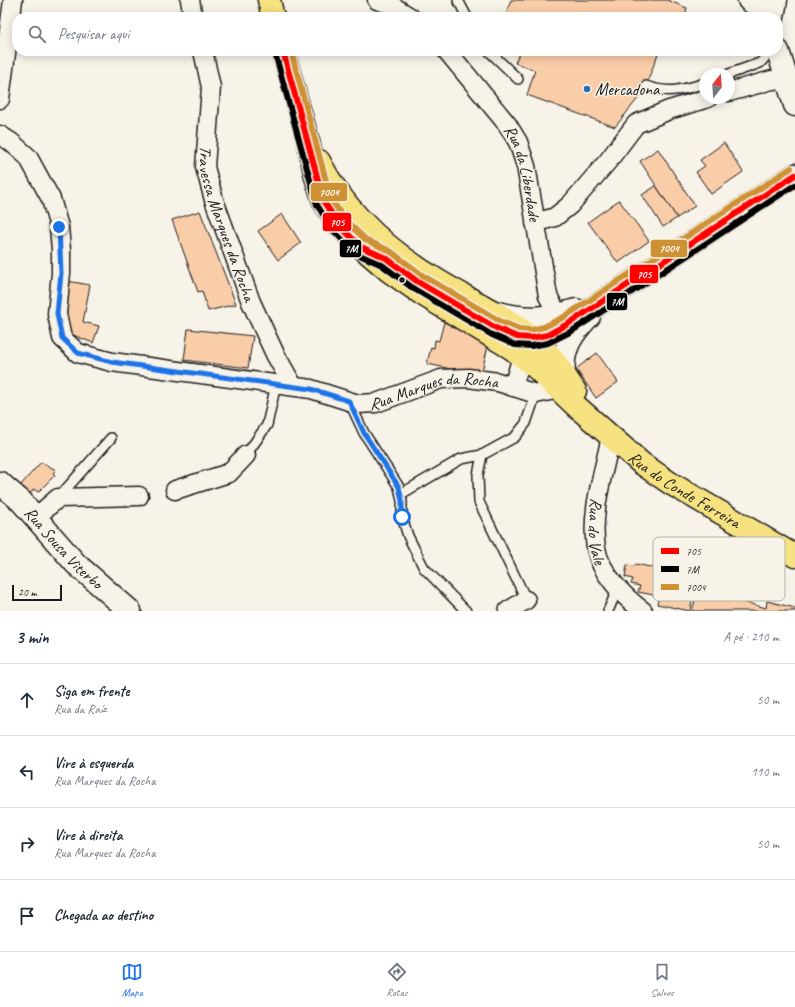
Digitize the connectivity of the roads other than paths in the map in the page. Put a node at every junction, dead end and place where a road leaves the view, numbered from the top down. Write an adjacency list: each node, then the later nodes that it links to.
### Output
1 (13, 0): 27 (street)
2 (190, 0): 9 (street)
3 (269, 0): 10 (main road)
4 (377, 0): 11 (street)
5 (458, 0): 12 (lane)
6 (749, 0): 7 (street); 13 (street)
7 (762, 0)
8 (776, 0): 14 (street)
9 (192, 12)
10 (273, 12)
11 (402, 12)
12 (464, 12)
13 (762, 12)
14 (774, 12)
15 (204, 56): 39 (street, Travessa Marques da Rocha)
16 (284, 56): 30 (main road, Rua do Conde Ferreira)
17 (451, 56): 32 (street, Rua da Liberdade)
18 (494, 56): 22 (lane)
19 (766, 56): 21 (lane)
20 (780, 56): 26 (street)
21 (735, 72)
22 (518, 79)
23 (699, 85): 24 (lane)
24 (646, 86)
25 (735, 90): 26 (street)
26 (792, 96)
27 (0, 99)
28 (699, 101): 32 (street)
29 (0, 135): 38 (street, Rua Marques da Rocha)
30 (308, 141): 34 (main road, Rua do Conde Ferreira); 36 (main road, Rua do Conde Ferreira)
31 (795, 175): 33 (street)
32 (535, 224): 35 (street, Rua da Liberdade)
33 (602, 302): 35 (street); 36 (street); 37 (street)
34 (491, 311): 35 (street); 36 (main road, Rua do Conde Ferreira)
35 (558, 315)
36 (526, 347): 37 (main road, Rua do Conde Ferreira); 40 (street, Rua Marques da Rocha)
37 (562, 382): 41 (street, Rua Marques da Rocha); 43 (main road, Rua do Conde Ferreira)
38 (276, 384): 39 (street, Rua Marques da Rocha); 45 (lane)
39 (293, 386): 42 (street, Rua Marques da Rocha)
40 (513, 387): 41 (street, Rua Marques da Rocha); 42 (street, Rua Marques da Rocha)
41 (536, 394): 46 (lane)
42 (349, 401): 49 (lane)
43 (606, 431): 53 (main road, Rua do Conde Ferreira); 56 (street, Rua do Vale)
44 (111, 438): 51 (lane)
45 (246, 455): 48 (street)
46 (482, 455): 49 (lane); 57 (lane)
47 (0, 484): 52 (street, Rua Sousa Viterbo)
48 (175, 490)
49 (401, 494): 59 (lane)
50 (139, 496): 51 (street)
51 (58, 498): 52 (street)
52 (36, 517): 58 (street, Rua Sousa Viterbo)
53 (762, 537)
54 (785, 550): 55 (main road, Rua do Conde Ferreira)
55 (795, 556)
56 (618, 588): 61 (lane); 62 (street, Rua do Vale)
57 (526, 602): 60 (street)
58 (130, 611)
59 (466, 611)
60 (508, 611)
61 (608, 611)
62 (643, 611)

